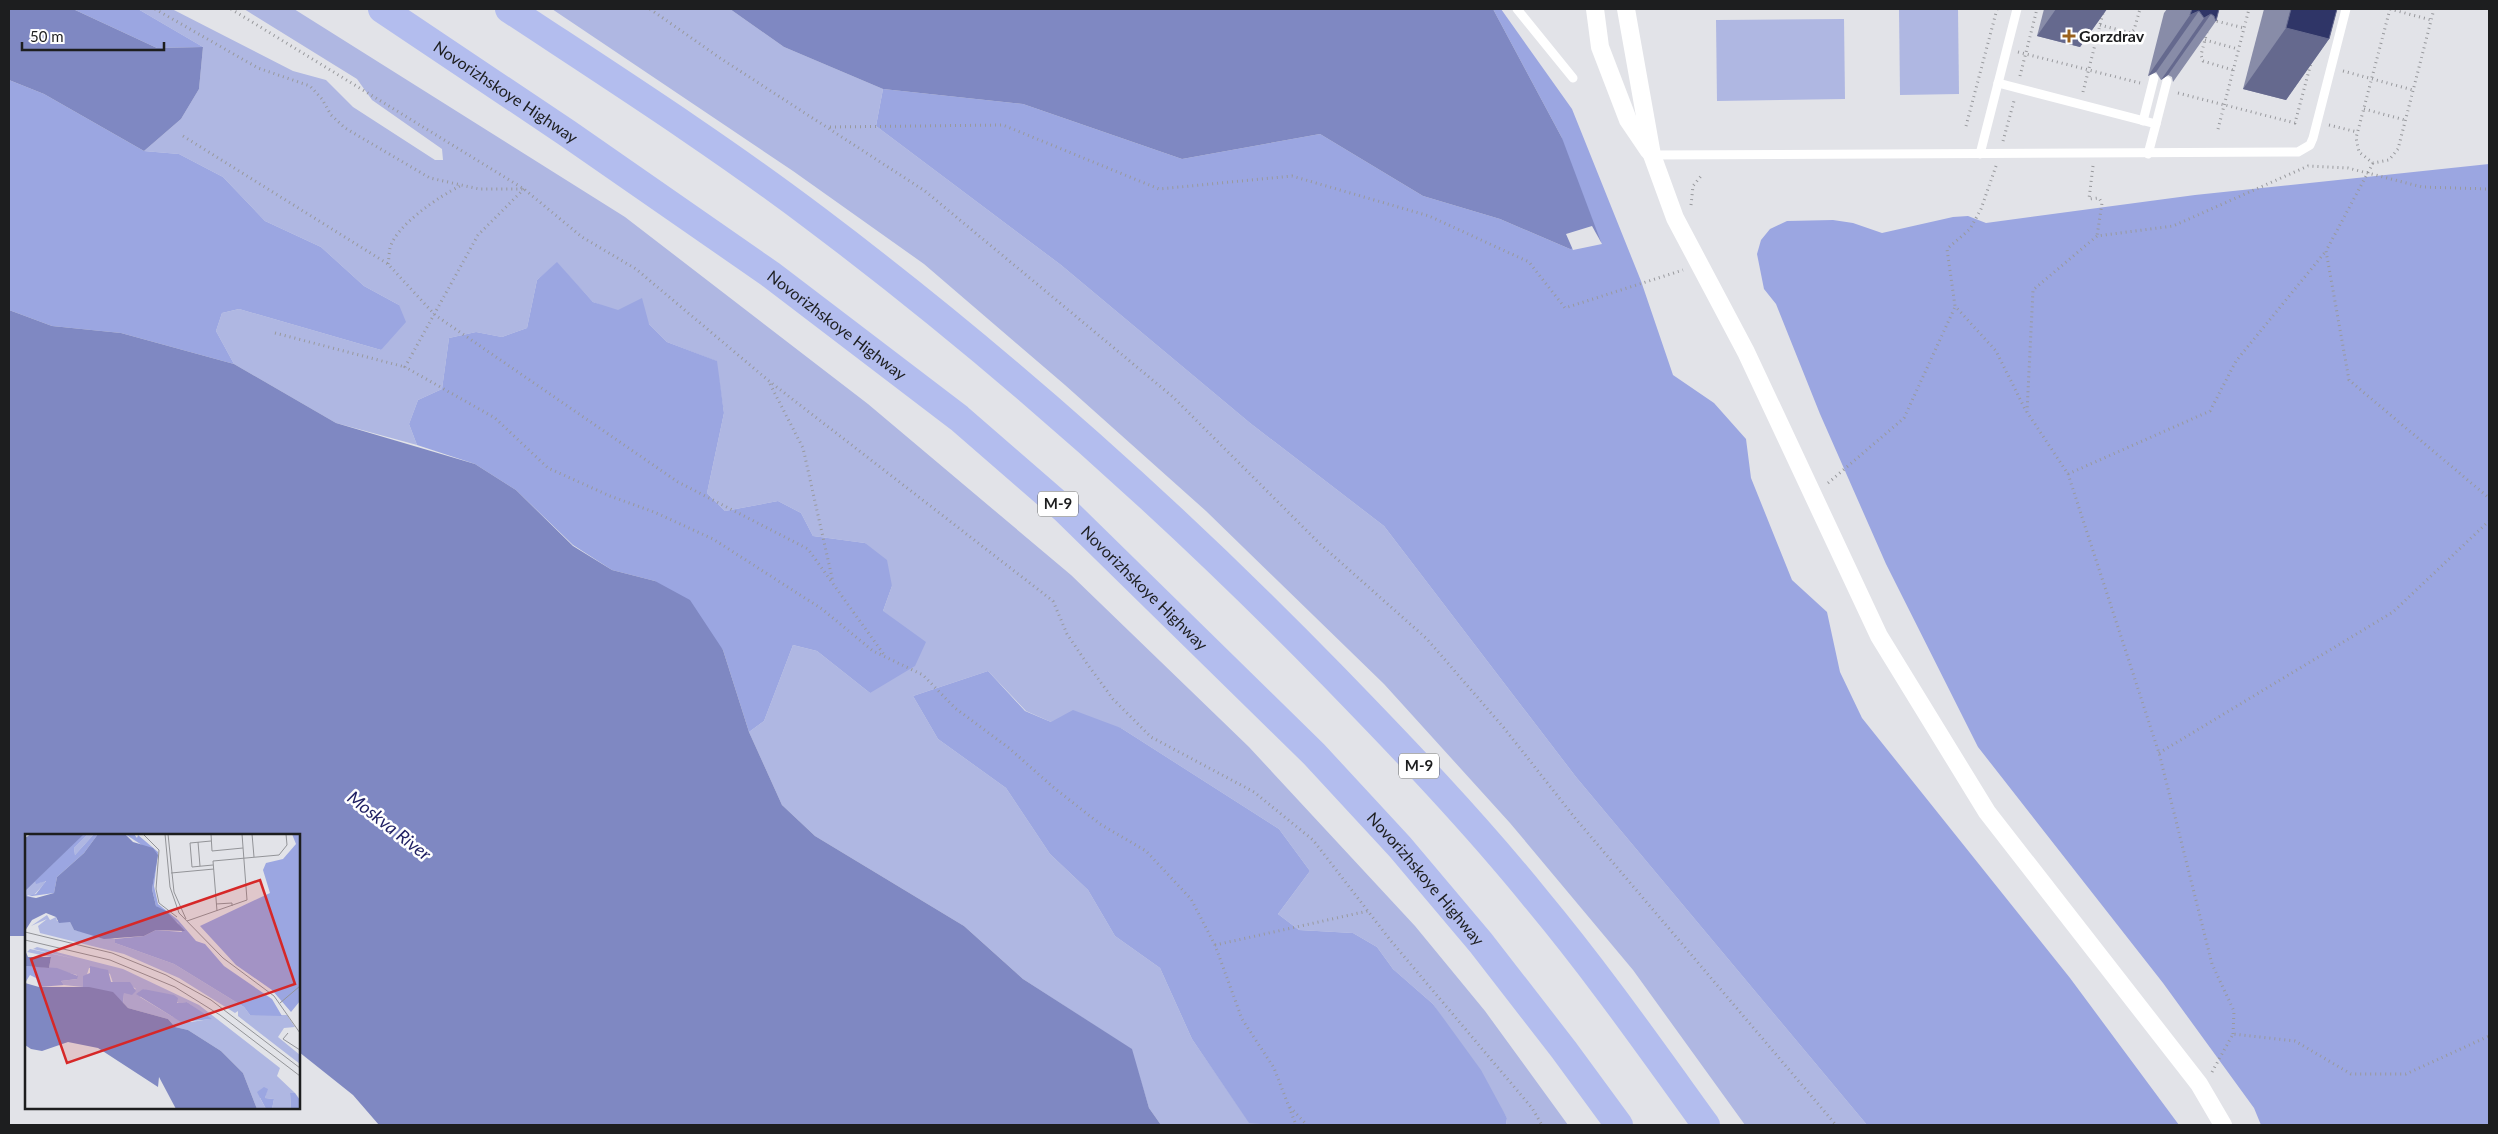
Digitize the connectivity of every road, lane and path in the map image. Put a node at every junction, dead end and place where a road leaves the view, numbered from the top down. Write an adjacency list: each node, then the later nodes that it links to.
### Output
1 (155, 9): 52 (path)
2 (231, 9): 53 (path)
3 (382, 9): 82 (highway, Novorizhskoye Highway / М-9)
4 (509, 9): 83 (highway, М-9)
5 (650, 9): 41 (path)
6 (1517, 9): 28 (lane)
7 (1595, 9): 48 (street)
8 (1626, 9): 48 (street)
9 (1997, 9): 40 (path)
10 (2018, 9): 32 (lane)
11 (2104, 9): 20 (path)
12 (2140, 9): 20 (path)
13 (2249, 9): 21 (path)
14 (2346, 9): 26 (lane)
15 (2390, 9): 19 (path); 30 (path)
16 (2434, 9): 19 (path)
17 (2212, 14): 18 (path)
18 (2210, 19): 21 (path); 22 (path)
19 (2431, 20): 33 (path)
20 (2100, 25): 34 (path)
21 (2244, 28): 23 (path)
22 (2205, 40): 23 (path); 27 (path)
23 (2238, 49): 27 (path)
24 (2313, 54): 25 (path)
25 (2311, 63): 26 (path); 38 (path)
26 (2331, 68): 30 (path); 47 (lane)
27 (2233, 70): 42 (path)
28 (1573, 78)
29 (2154, 78): 37 (lane)
30 (2371, 79): 33 (path); 35 (path)
31 (2167, 81): 39 (lane)
32 (1998, 83): 34 (lane); 44 (lane)
33 (2413, 90): 36 (path)
34 (2080, 104): 37 (lane)
35 (2364, 109): 36 (path); 49 (path)
36 (2405, 120): 49 (path)
37 (2143, 121): 39 (lane)
38 (2295, 123)
39 (2156, 124): 47 (lane)
40 (1966, 126)
41 (829, 127): 59 (path); 84 (path)
42 (2218, 129)
43 (183, 136): 58 (path)
44 (1980, 154): 45 (lane); 48 (lane)
45 (2000, 154): 46 (lane); 60 (path)
46 (2094, 154): 47 (lane); 56 (path)
47 (2148, 154)
48 (1652, 156): 59 (street)
49 (2373, 163): 50 (path)
50 (2368, 173): 54 (path); 56 (path); 57 (path)
51 (1701, 176): 55 (path)
52 (461, 186): 53 (path); 58 (path)
53 (524, 189): 61 (path); 64 (path)
54 (2489, 189)
55 (1693, 210)
56 (2097, 236): 65 (path)
57 (2326, 251): 66 (path); 68 (path)
58 (388, 264): 61 (path)
59 (1700, 264): 85 (street)
60 (1955, 306): 65 (path); 67 (path)
61 (435, 314): 63 (path); 70 (path)
62 (276, 333): 63 (path)
63 (405, 367): 71 (path)
64 (769, 381): 70 (path); 73 (path)
65 (2027, 412): 66 (path)
66 (2068, 474): 72 (path)
67 (1828, 483)
68 (2489, 498)
69 (2489, 521): 72 (path)
70 (834, 585): 71 (path)
71 (887, 658): 74 (path)
72 (2159, 754): 75 (path)
73 (1368, 911): 74 (path); 81 (path)
74 (1215, 945): 78 (path)
75 (2233, 1034): 76 (path); 77 (path)
76 (2489, 1036)
77 (2211, 1073)
78 (1288, 1104): 79 (path); 80 (path)
79 (1296, 1125)
80 (1307, 1125)
81 (1542, 1125)
82 (1619, 1125)
83 (1706, 1125)
84 (1836, 1125)
85 (2224, 1125)

